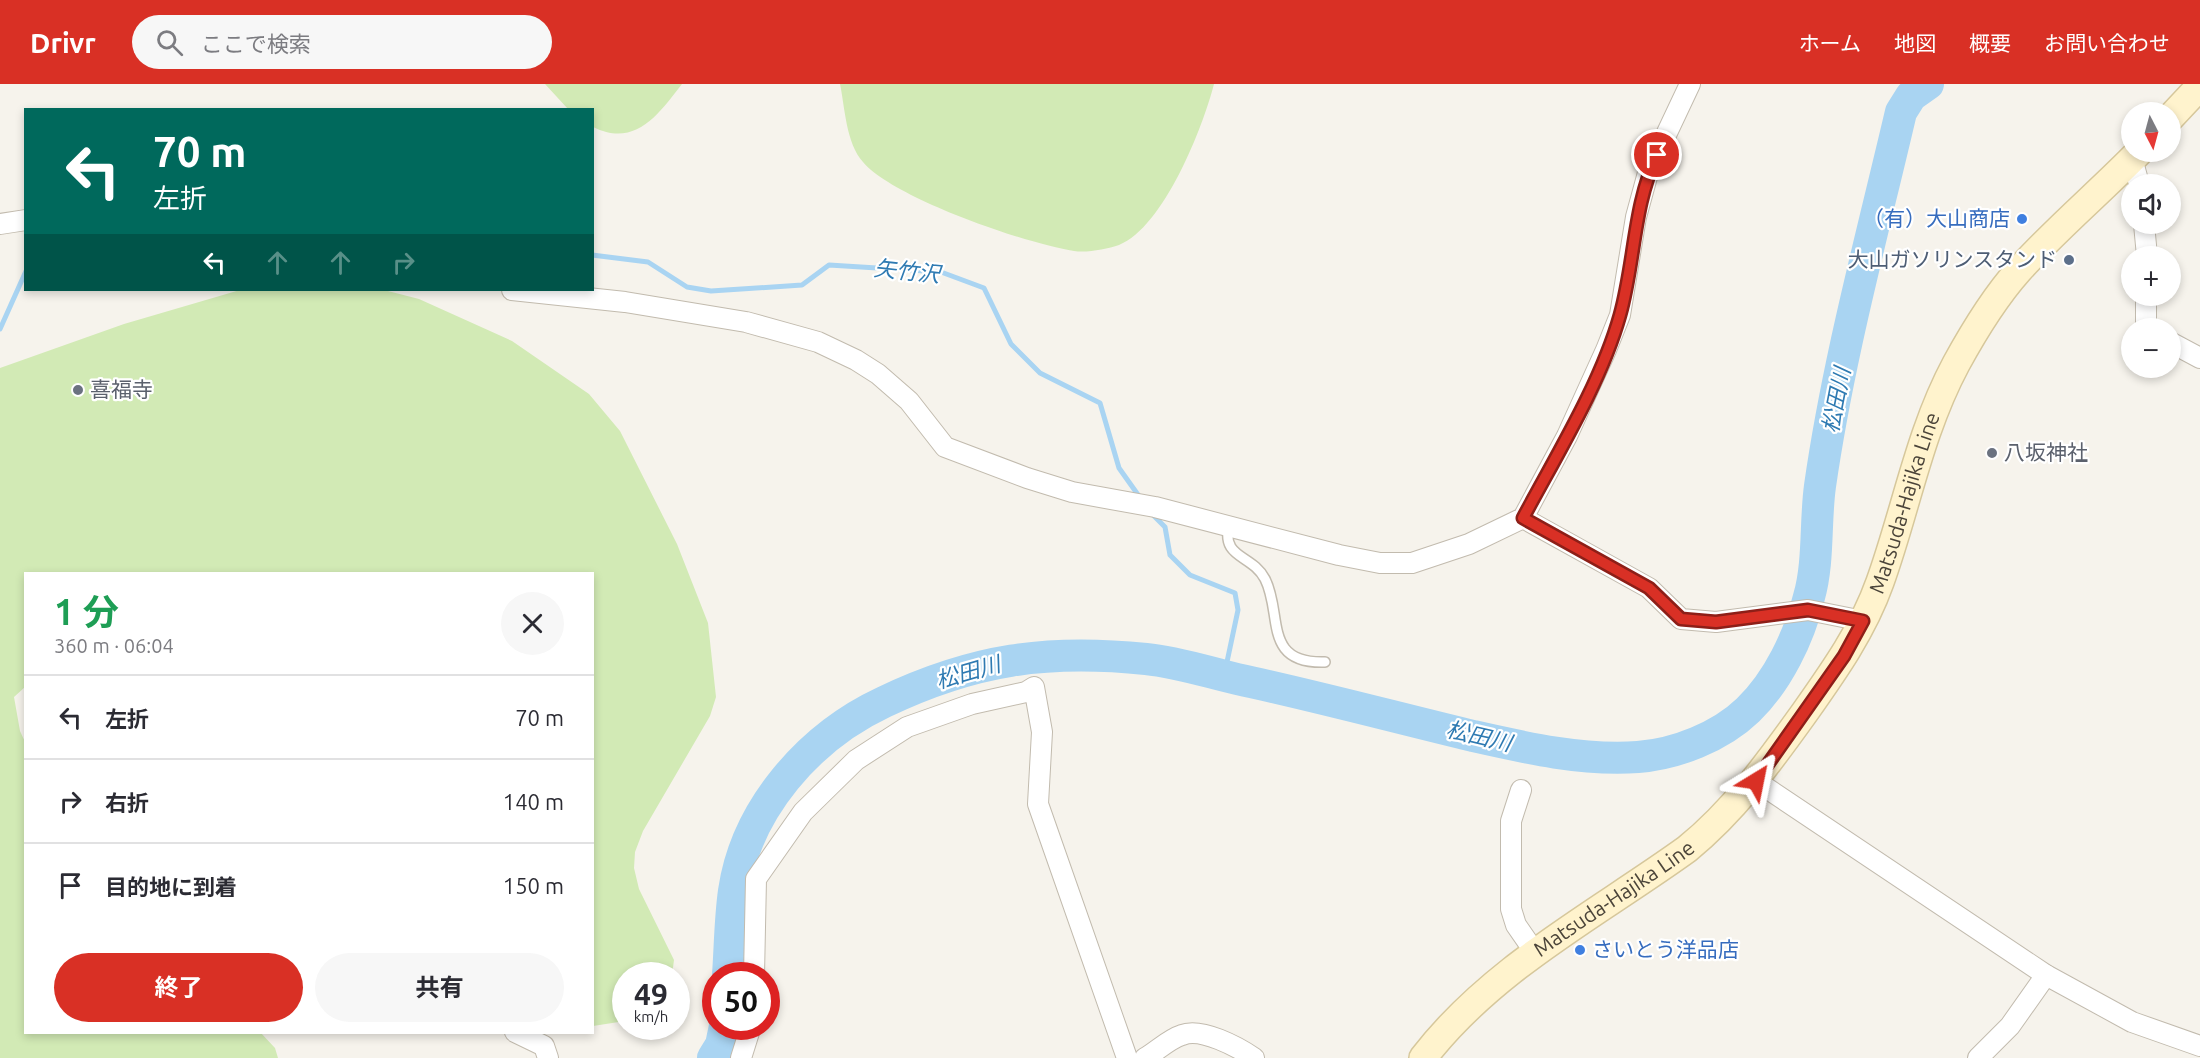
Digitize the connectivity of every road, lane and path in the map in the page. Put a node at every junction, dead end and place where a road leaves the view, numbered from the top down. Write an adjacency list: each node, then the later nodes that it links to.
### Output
1 (1690, 84): 10 (street)
2 (2200, 86): 3 (main road)
3 (2181, 106)
4 (2128, 162): 12 (main road, Matsuda-Hajika Line)
5 (24, 220): 6 (street)
6 (0, 224)
7 (521, 291): 11 (street)
8 (2181, 348): 9 (street)
9 (2200, 358)
10 (1523, 518): 11 (street); 12 (street)
11 (1229, 525): 13 (lane)
12 (1863, 621): 14 (main road, Matsuda-Hajika Line)
13 (1325, 662)
14 (1756, 781): 16 (main road, Matsuda-Hajika Line); 18 (street)
15 (1521, 790): 16 (street)
16 (1536, 954): 27 (main road, Matsuda-Hajika Line)
17 (754, 962): 24 (street)
18 (2046, 975): 21 (street); 28 (street)
19 (519, 1034): 22 (street)
20 (747, 1040): 23 (street)
21 (2200, 1047)
22 (548, 1058)
23 (741, 1058)
24 (1127, 1058)
25 (1145, 1058): 26 (street)
26 (1254, 1058)
27 (1423, 1058)
28 (1978, 1058)

